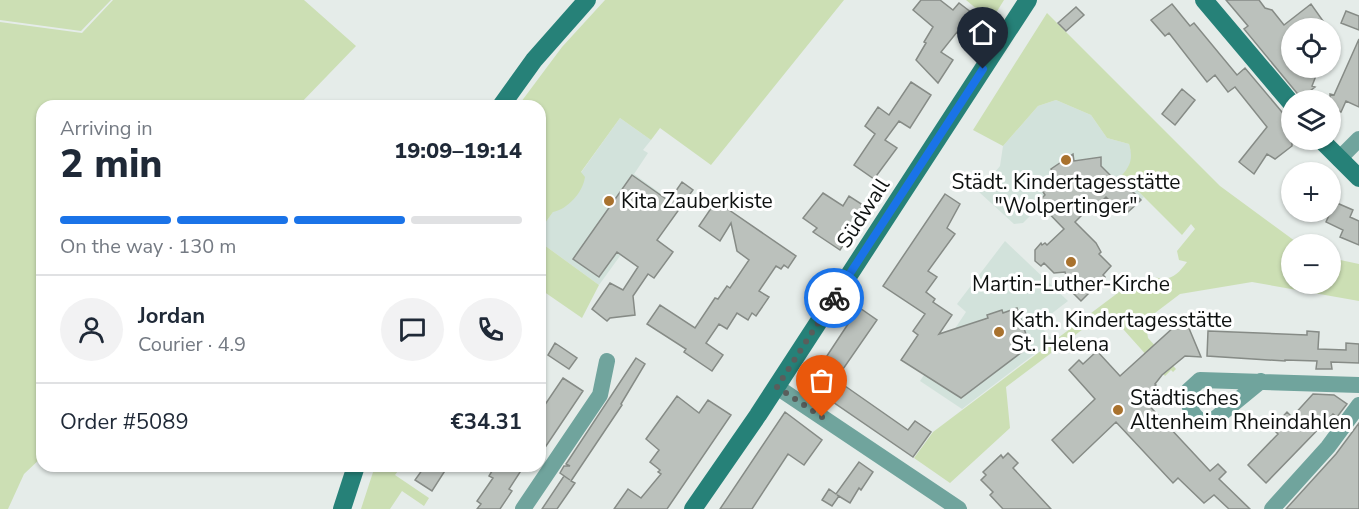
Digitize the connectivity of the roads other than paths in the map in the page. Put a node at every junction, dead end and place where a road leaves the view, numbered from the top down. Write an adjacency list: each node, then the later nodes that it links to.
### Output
1 (587, 0): 5 (street)
2 (1028, 0): 13 (street, Südwall)
3 (1204, 0): 4 (street)
4 (1281, 91)
5 (505, 100)
6 (1359, 139): 8 (street)
7 (1331, 150): 8 (street)
8 (1340, 159): 9 (street)
9 (1359, 178)
10 (607, 362): 17 (street)
11 (1261, 381): 12 (street)
12 (1359, 385)
13 (777, 387): 18 (street, Südwall); 19 (street)
14 (1359, 405): 20 (street)
15 (354, 472): 16 (street)
16 (342, 509)
17 (523, 509)
18 (693, 509)
19 (959, 509)
20 (1272, 509)

